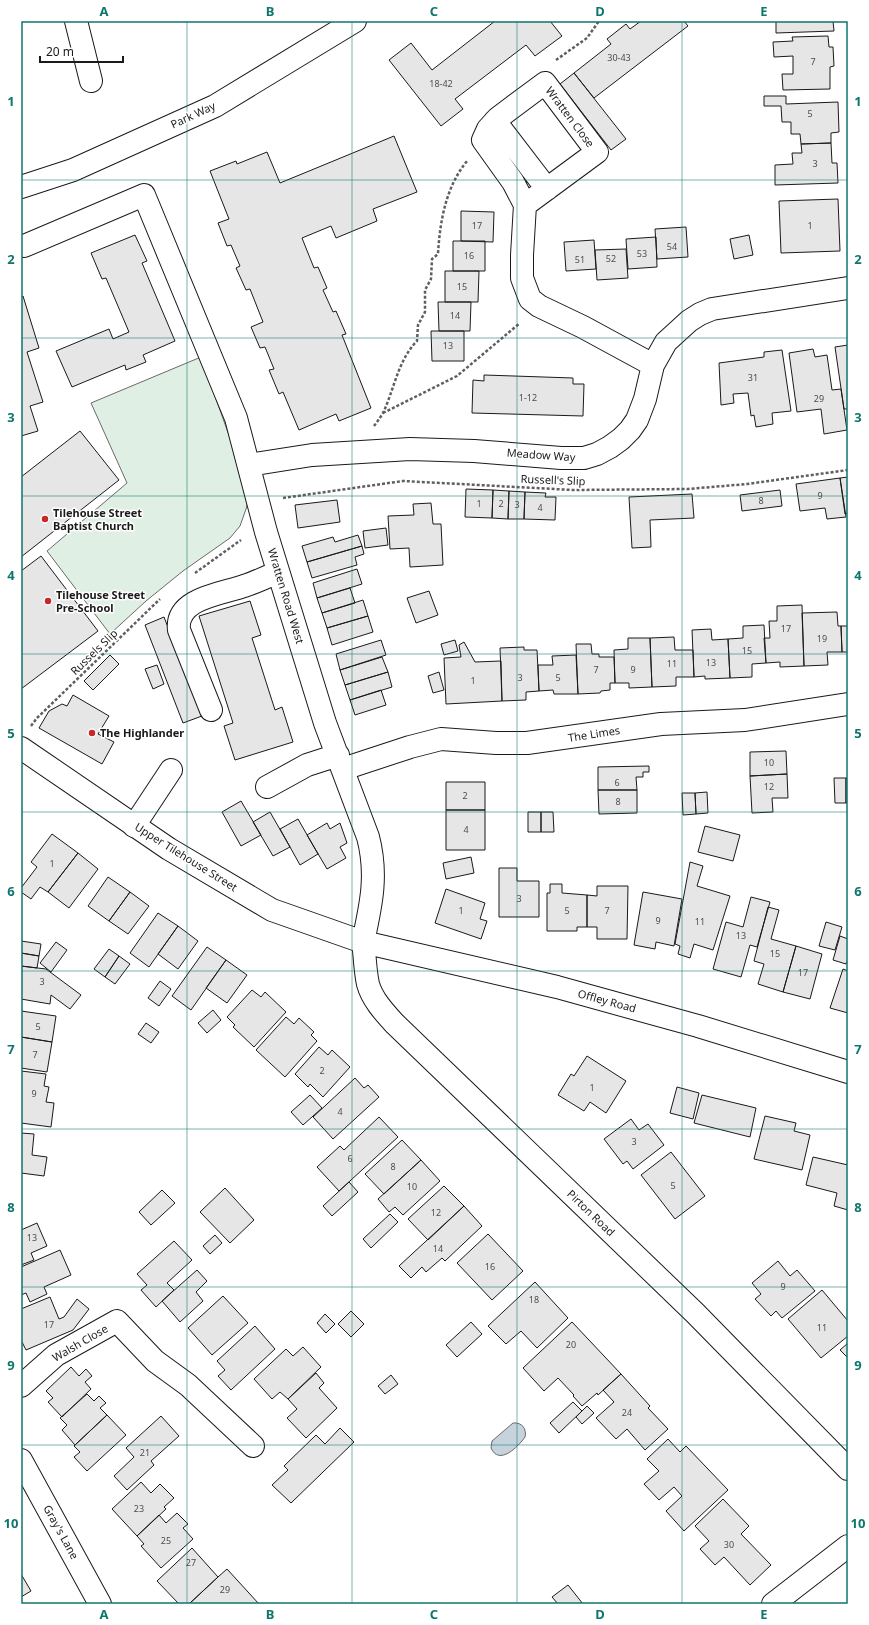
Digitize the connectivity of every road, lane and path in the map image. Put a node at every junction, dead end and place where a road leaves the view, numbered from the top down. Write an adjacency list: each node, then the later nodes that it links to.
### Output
1 (76, 21): 4 (street)
2 (355, 21): 8 (street, Park Way)
3 (600, 21): 5 (path)
4 (91, 81)
5 (545, 83): 6 (street, Wratten Close); 9 (street, Wratten Close)
6 (495, 121): 7 (street, Wratten Close); 9 (street)
7 (483, 140): 10 (street); 15 (path)
8 (21, 187)
9 (547, 189): 10 (street, Wratten Close)
10 (525, 205): 13 (street)
11 (24, 246): 17 (street, Wratten Road West)
12 (848, 288): 14 (street, Meadow Way)
13 (539, 306): 14 (street); 15 (path)
14 (653, 365): 16 (street, Meadow Way)
15 (382, 413): 16 (path)
16 (356, 453): 17 (street, Meadow Way)
17 (249, 465): 19 (street, Wratten Road West)
18 (848, 470): 19 (path, Russell's Slip)
19 (258, 501): 20 (street, Wratten Road West)
20 (266, 532): 21 (street, Wratten Road West); 22 (path)
21 (278, 572): 25 (street); 27 (street, Wratten Road West)
22 (189, 577)
23 (164, 594): 26 (path, Russels Slip)
24 (848, 704): 27 (street, The Limes)
25 (211, 710)
26 (23, 745): 30 (street, Upper Tilehouse Street)
27 (340, 762): 29 (street, The Limes); 31 (street, Wratten Road West)
28 (171, 770): 30 (street)
29 (267, 787)
30 (134, 826): 31 (street, Upper Tilehouse Street)
31 (363, 942): 32 (street, Offley Road); 36 (street, Pirton Road)
32 (848, 1072)
33 (21, 1386): 34 (street, Walsh Close)
34 (253, 1446)
35 (21, 1460): 38 (street, Gray's Lane)
36 (848, 1469)
37 (848, 1546): 39 (street)
38 (100, 1604)
39 (773, 1604)

